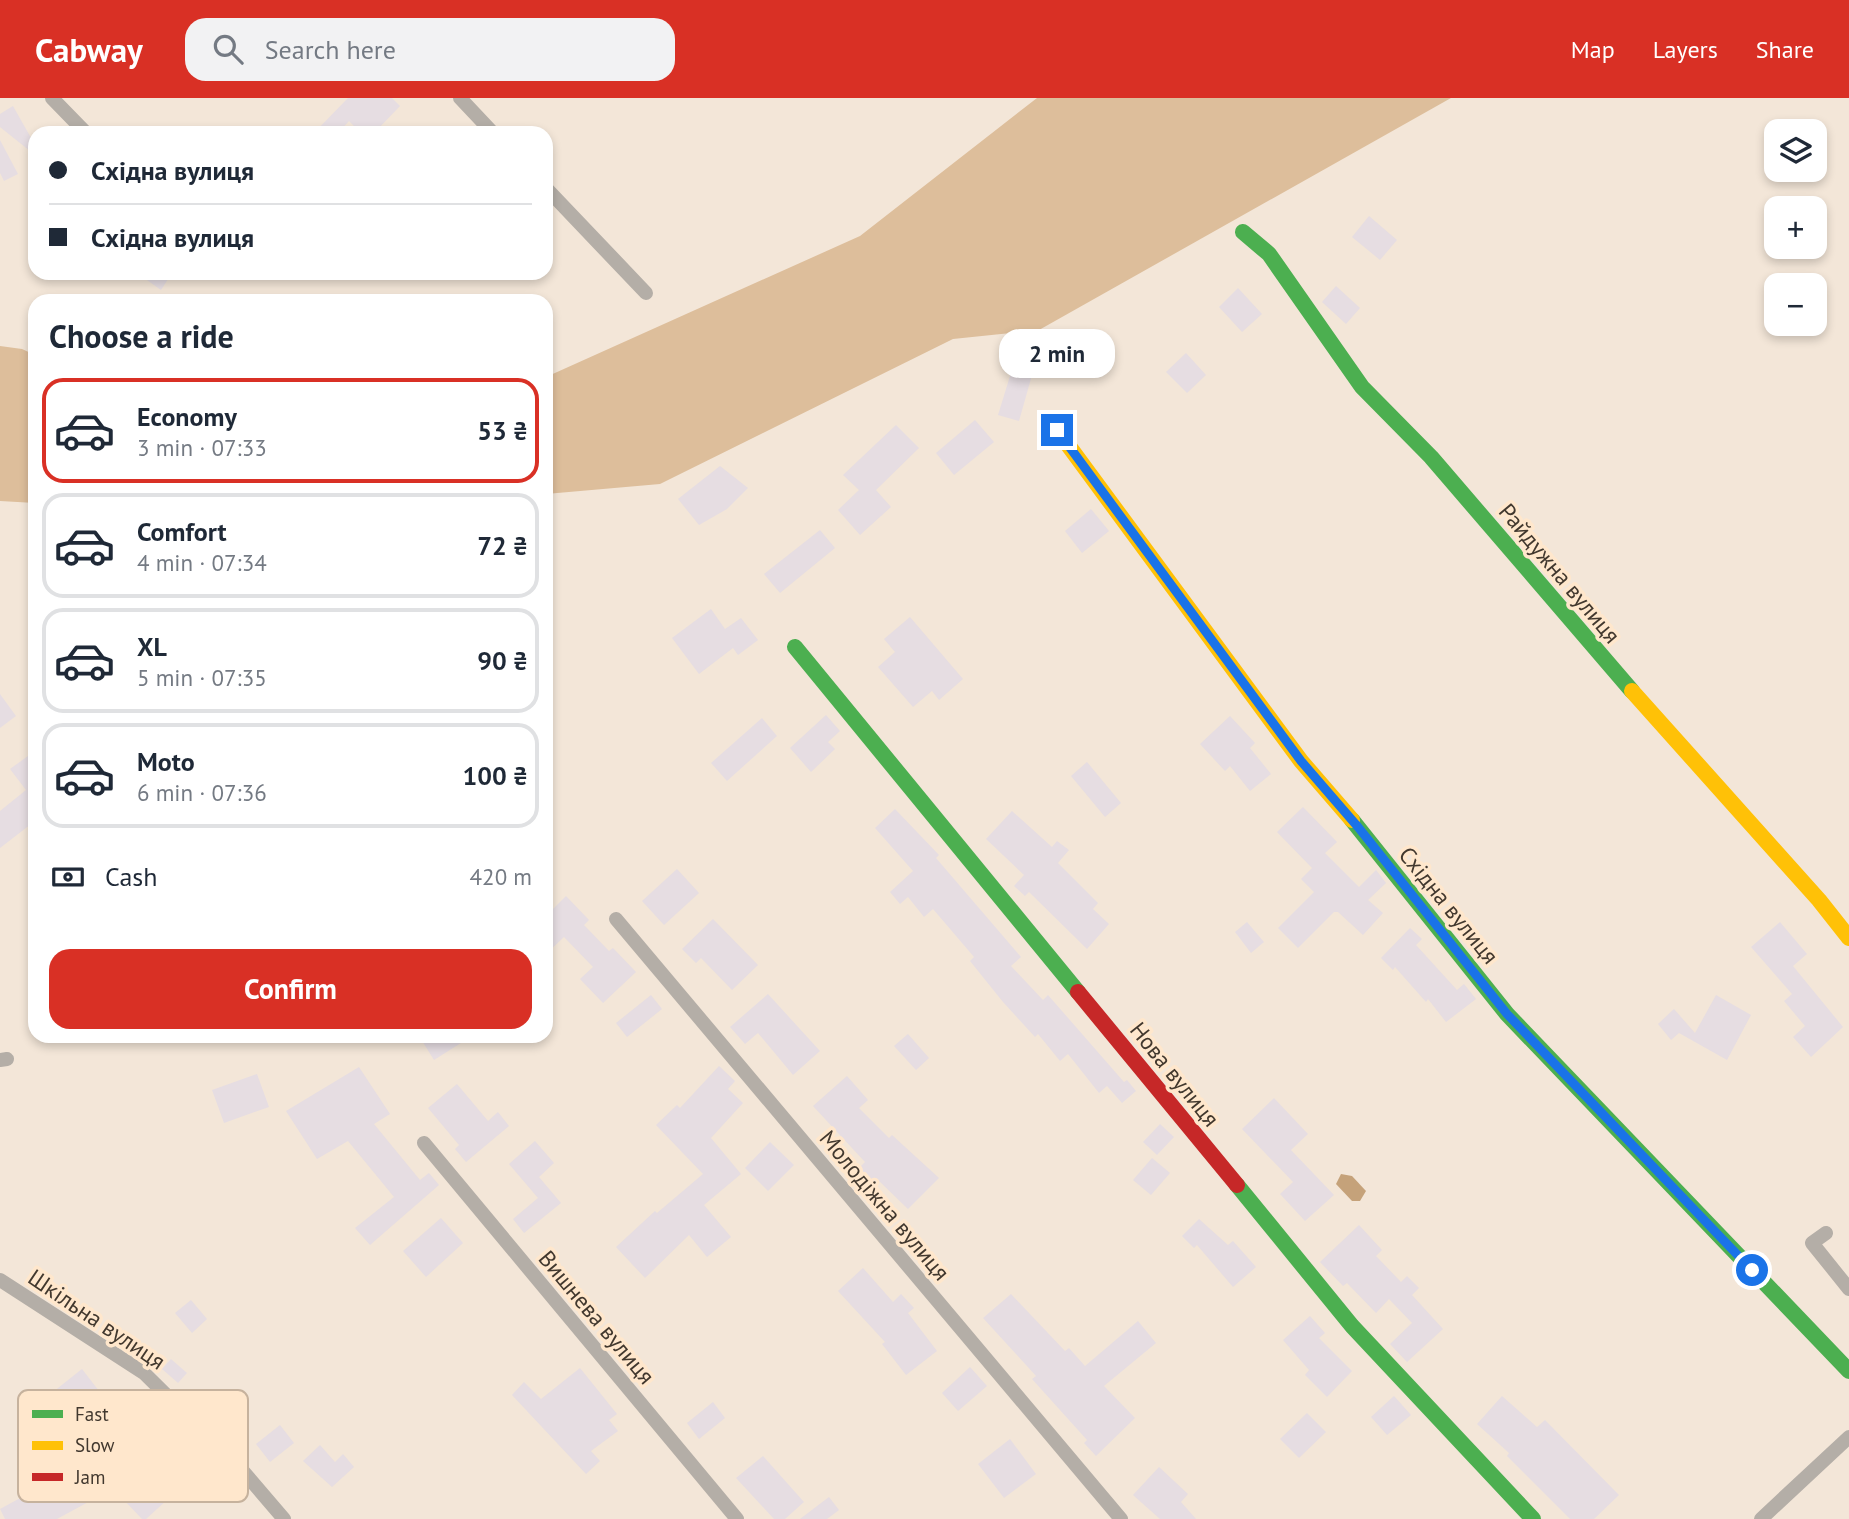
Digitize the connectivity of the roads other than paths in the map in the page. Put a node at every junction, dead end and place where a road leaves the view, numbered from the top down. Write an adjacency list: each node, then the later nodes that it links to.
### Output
1 (52, 98): 3 (street)
2 (460, 98): 4 (street)
3 (79, 126)
4 (486, 126)
5 (553, 195): 7 (street)
6 (1243, 232): 11 (street, Райдужна вулиця)
7 (646, 293)
8 (1057, 430): 16 (street, Східна вулиця)
9 (795, 647): 23 (street, Нова вулиця)
10 (616, 919): 22 (street, Молодіжна вулиця)
11 (1849, 938)
12 (424, 1143): 21 (street, Вишнева вулиця)
13 (1826, 1233): 15 (street)
14 (0, 1280): 17 (street, Шкільна вулиця)
15 (1849, 1289)
16 (1849, 1371)
17 (161, 1390)
18 (1849, 1437): 24 (street)
19 (248, 1476): 20 (street, Шкільна вулиця)
20 (284, 1519)
21 (737, 1519)
22 (1121, 1519)
23 (1533, 1519)
24 (1760, 1519)

